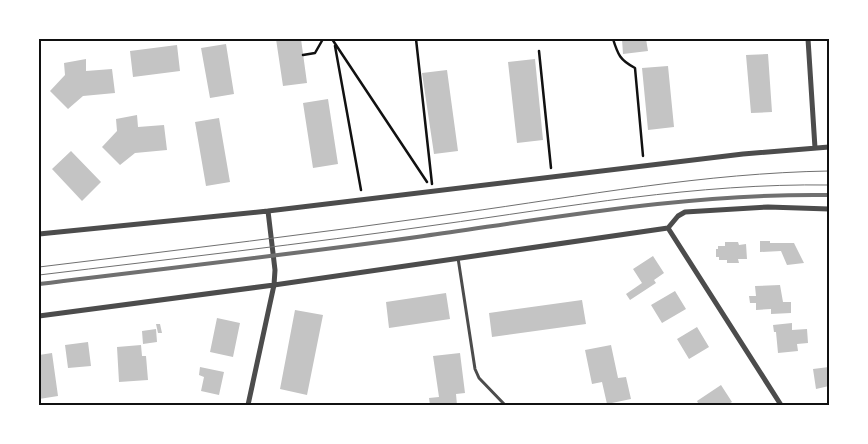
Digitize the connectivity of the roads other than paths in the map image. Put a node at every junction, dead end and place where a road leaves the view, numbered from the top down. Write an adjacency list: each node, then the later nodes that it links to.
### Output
1 (808, 39): 2 (street)
2 (815, 148): 3 (street); 5 (street)
3 (829, 148)
4 (829, 209): 6 (street)
5 (268, 210): 7 (street); 9 (street)
6 (668, 228): 8 (street); 13 (street)
7 (39, 234)
8 (458, 258): 9 (street); 12 (lane)
9 (274, 285): 10 (street); 11 (street)
10 (39, 316)
11 (248, 405)
12 (505, 405)
13 (782, 405)

